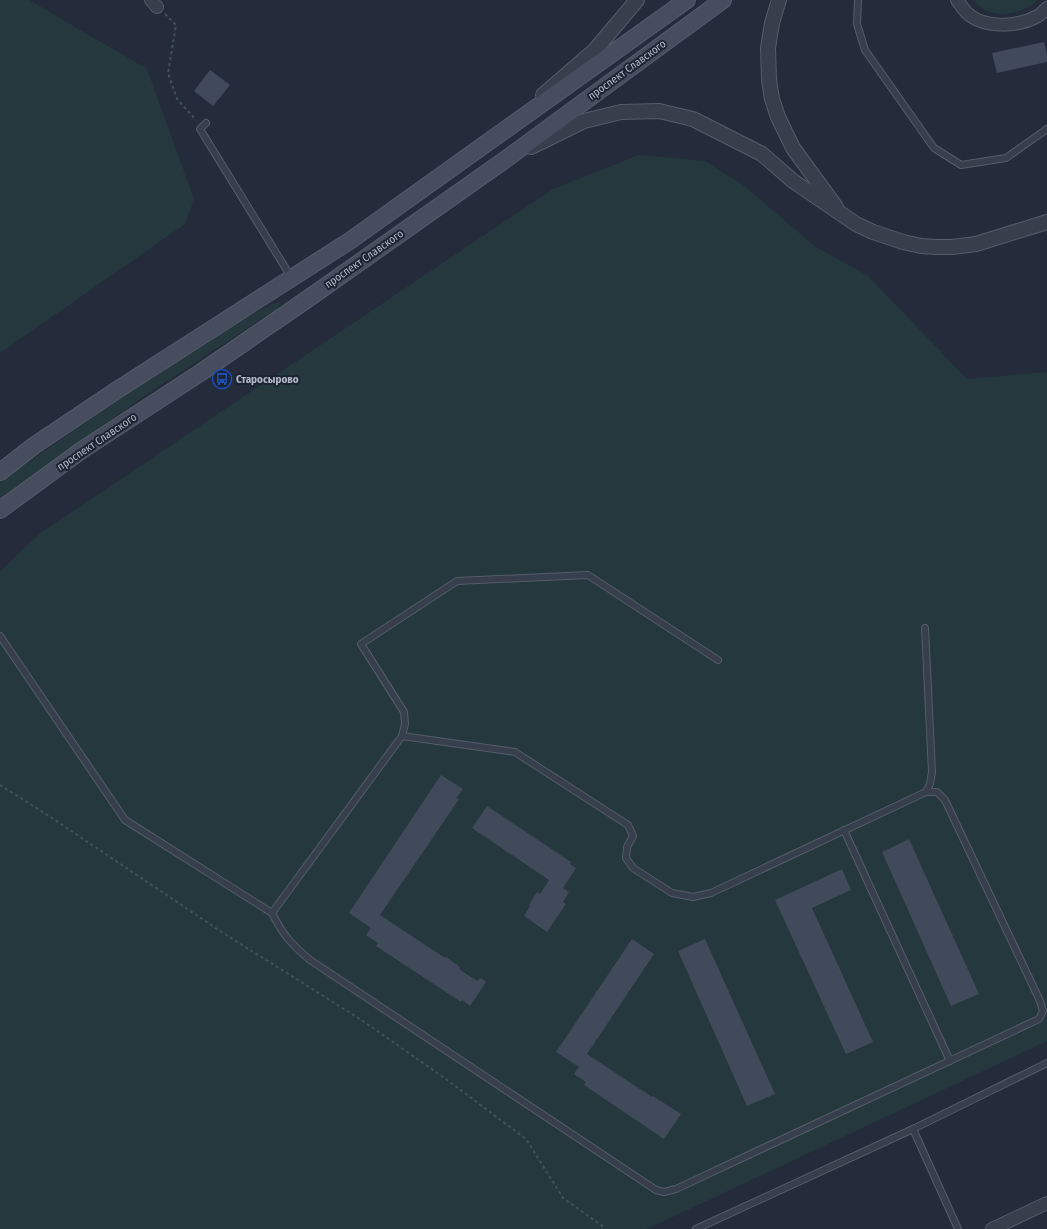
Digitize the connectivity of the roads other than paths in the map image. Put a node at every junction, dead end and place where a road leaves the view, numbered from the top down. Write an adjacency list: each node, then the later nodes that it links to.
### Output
1 (637, 0): 10 (street)
2 (687, 0): 10 (main road, проспект Славского)
3 (722, 0): 11 (main road, проспект Славского)
4 (779, 0): 12 (street)
5 (858, 0): 9 (lane)
6 (958, 0): 7 (street)
7 (1047, 8)
8 (204, 125): 14 (lane)
9 (1047, 129)
10 (494, 138): 14 (main road, проспект Славского)
11 (506, 159): 12 (street); 16 (main road, проспект Славского)
12 (842, 215): 13 (street)
13 (1047, 222)
14 (292, 278): 15 (main road, проспект Славского)
15 (0, 472)
16 (0, 510)
17 (924, 628): 21 (lane)
18 (0, 636): 23 (lane)
19 (718, 660): 20 (lane)
20 (402, 736): 22 (lane); 23 (lane)
21 (926, 792): 22 (lane); 25 (lane)
22 (844, 830): 26 (lane)
23 (272, 913): 26 (lane)
24 (1047, 1015): 25 (lane)
25 (1039, 1019): 26 (lane)
26 (950, 1061)
27 (1047, 1063): 28 (lane)
28 (912, 1129): 30 (lane); 31 (lane)
29 (1047, 1203): 32 (street)
30 (696, 1229)
31 (958, 1229)
32 (992, 1229)

